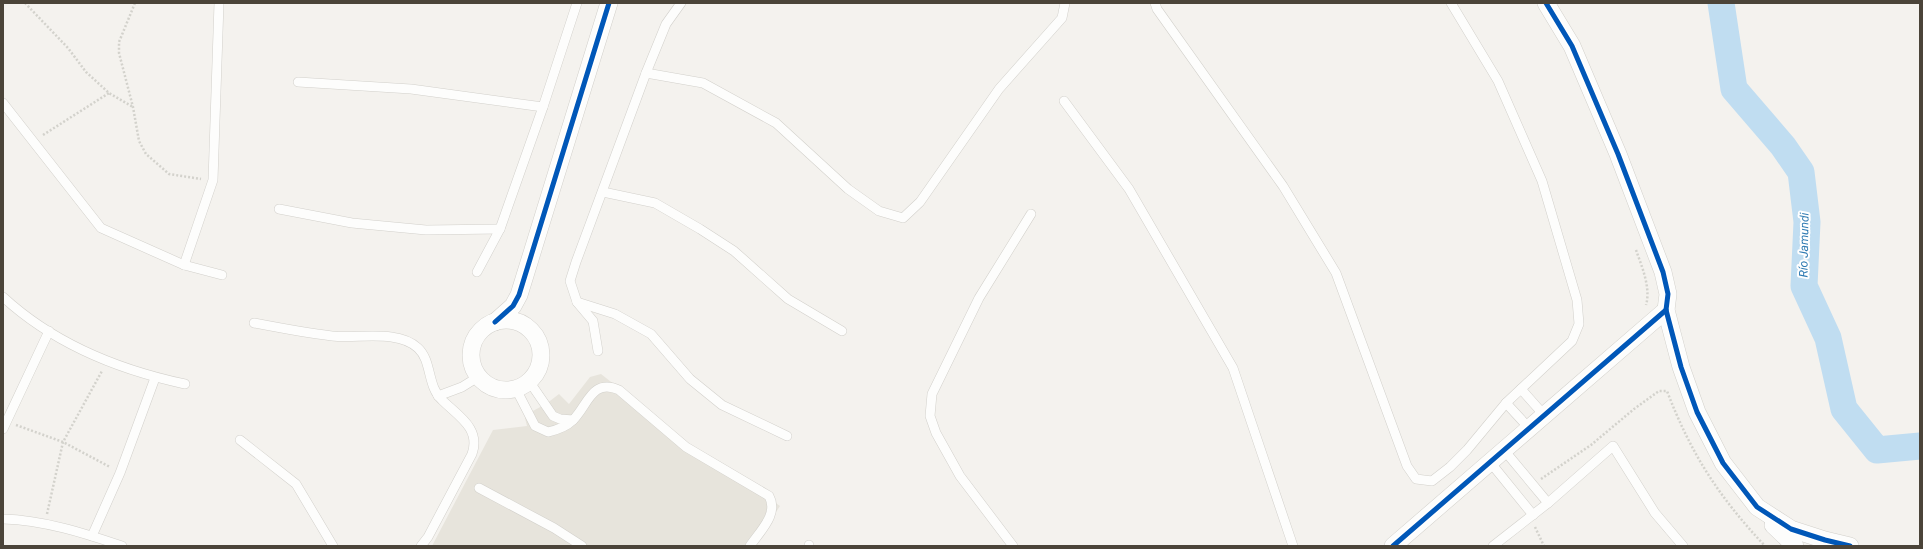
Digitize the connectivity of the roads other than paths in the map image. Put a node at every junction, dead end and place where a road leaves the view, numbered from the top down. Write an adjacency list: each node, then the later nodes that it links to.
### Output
1 (219, 3): 18 (lane)
2 (577, 3): 13 (lane)
3 (608, 3): 21 (street)
4 (681, 3): 9 (lane)
5 (1065, 3): 9 (lane)
6 (1155, 3): 37 (lane)
7 (1451, 3): 35 (lane)
8 (1546, 3): 24 (street)
9 (646, 73): 14 (lane)
10 (298, 82): 13 (lane)
11 (1064, 101): 58 (lane)
12 (3, 103): 18 (lane)
13 (543, 107): 17 (lane)
14 (602, 192): 23 (lane); 29 (lane)
15 (279, 209): 17 (lane)
16 (1031, 214): 57 (lane)
17 (500, 229): 19 (lane)
18 (184, 266): 20 (lane)
19 (478, 272)
20 (222, 275)
21 (519, 295): 25 (street); 27 (street)
22 (3, 297): 28 (lane)
23 (577, 302): 30 (lane); 42 (lane)
24 (1666, 310): 38 (street); 48 (street)
25 (495, 322): 27 (street); 31 (street)
26 (254, 323): 36 (lane)
27 (529, 329): 34 (street)
28 (50, 331): 32 (lane); 40 (lane)
29 (842, 331)
30 (598, 351)
31 (478, 377): 34 (street); 36 (lane)
32 (155, 378): 33 (lane); 51 (lane)
33 (185, 384)
34 (523, 385): 39 (lane); 39 (lane)
35 (1521, 389): 37 (lane); 38 (lane)
36 (438, 396): 54 (lane)
37 (1506, 403): 41 (lane)
38 (1544, 415): 41 (street)
39 (573, 420): 56 (lane)
40 (4, 425)
41 (1529, 428): 44 (street)
42 (788, 436)
43 (240, 440): 53 (lane)
44 (1504, 450): 45 (street); 47 (lane)
45 (1490, 462): 49 (lane); 59 (street)
46 (479, 488): 55 (lane)
47 (1548, 503): 49 (lane); 61 (lane)
48 (1757, 507): 62 (street); 63 (street)
49 (1530, 518): 60 (lane)
50 (3, 519): 51 (lane)
51 (92, 536): 52 (lane)
52 (122, 546)
53 (333, 546)
54 (421, 546)
55 (582, 546)
56 (750, 546)
57 (1013, 546)
58 (1293, 546)
59 (1393, 546)
60 (1493, 546)
61 (1683, 546)
62 (1795, 546)
63 (1850, 546)

